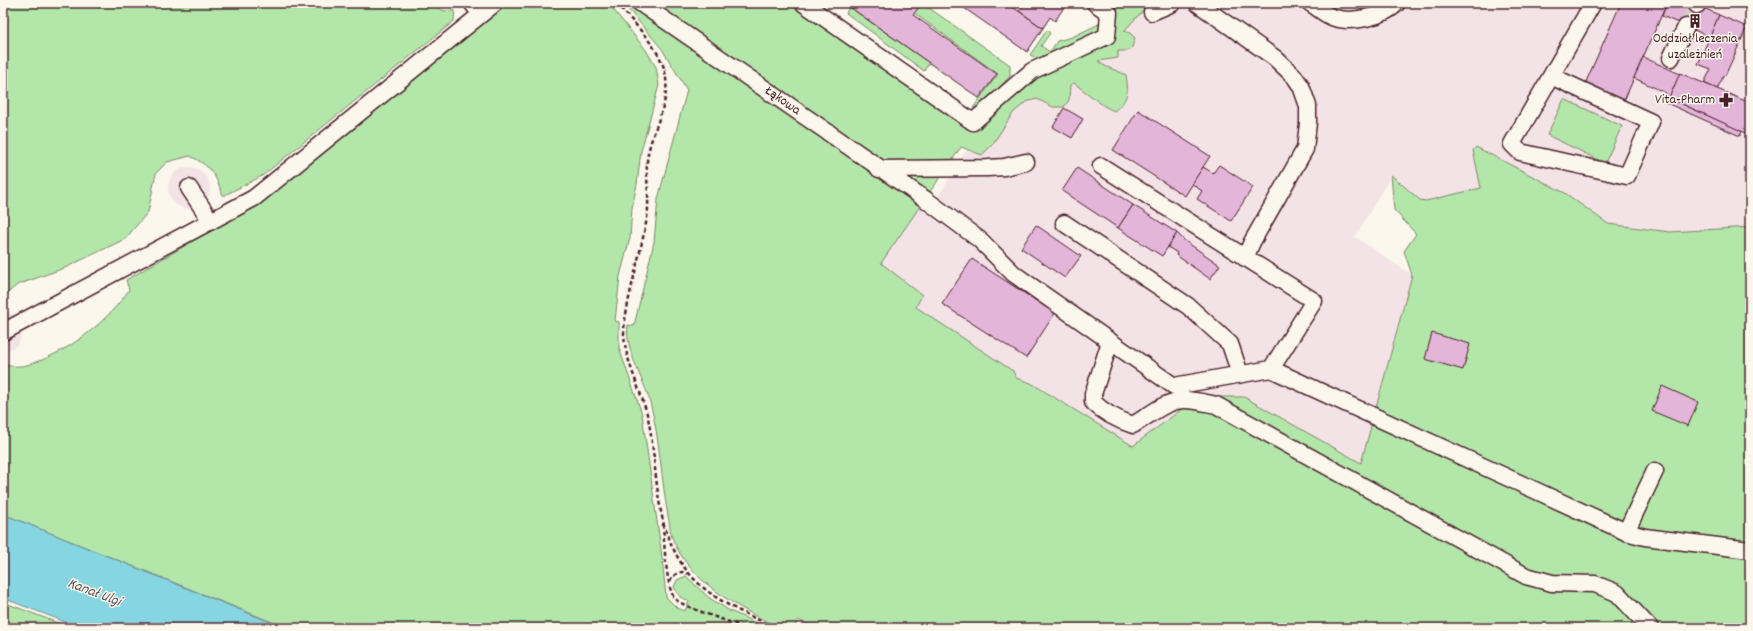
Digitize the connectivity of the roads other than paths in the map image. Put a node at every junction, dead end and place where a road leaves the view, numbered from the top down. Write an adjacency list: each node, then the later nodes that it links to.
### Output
1 (495, 3): 10 (lane)
2 (640, 3): 17 (lane, Łąkowa)
3 (803, 3): 4 (lane)
4 (1095, 3)
5 (1173, 3): 11 (lane)
6 (1197, 3): 21 (lane)
7 (1310, 3): 8 (lane)
8 (1397, 3)
9 (1593, 3): 14 (lane)
10 (477, 9): 19 (lane)
11 (1152, 12)
12 (1686, 27): 13 (lane)
13 (1671, 58)
14 (1551, 76): 14 (lane)
15 (1026, 162): 17 (lane)
16 (1101, 166): 21 (lane)
17 (879, 169): 23 (lane, Łąkowa)
18 (189, 188): 19 (lane)
19 (211, 221): 22 (lane)
20 (1064, 223): 25 (lane)
21 (1245, 258): 24 (lane)
22 (3, 332)
23 (1110, 342): 25 (lane, Łąkowa); 29 (lane)
24 (1271, 369): 25 (lane, Łąkowa); 27 (lane)
25 (1240, 374)
26 (1655, 471): 27 (lane)
27 (1626, 532): 28 (lane)
28 (1750, 550)
29 (1650, 628)

